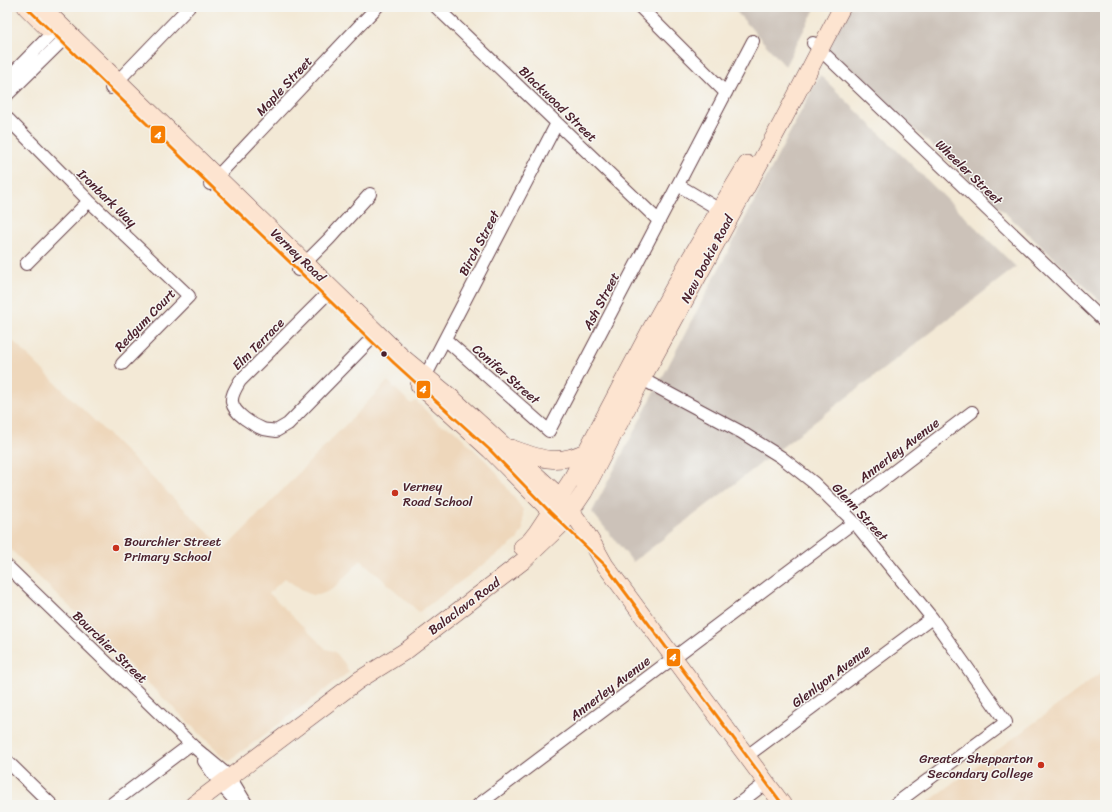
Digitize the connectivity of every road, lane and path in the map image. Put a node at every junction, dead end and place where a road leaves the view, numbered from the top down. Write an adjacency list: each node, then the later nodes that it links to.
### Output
1 (26, 7): 9 (main road, Verney Road)
2 (42, 7): 9 (main road, Verney Road)
3 (189, 7): 13 (street)
4 (377, 7): 18 (street, Maple Street)
5 (436, 7): 17 (street, Blackwood Street)
6 (640, 7): 14 (street)
7 (832, 7): 11 (main road, New Dookie Road)
8 (842, 7): 11 (main road, New Dookie Road)
9 (61, 33): 12 (street); 13 (main road, Verney Road); 15 (street)
10 (754, 41): 14 (street, Ash Street)
11 (816, 46): 22 (main road, New Dookie Road); 28 (street, Wheeler Street)
12 (7, 79)
13 (114, 85): 18 (main road, Verney Road)
14 (726, 93): 19 (street, Ash Street)
15 (7, 95)
16 (7, 118): 21 (street, Ironbark Way)
17 (557, 122): 23 (street, Blackwood Street); 30 (street, Birch Street)
18 (214, 180): 25 (main road, Verney Road)
19 (678, 185): 22 (street); 23 (street, Ash Street)
20 (370, 194): 25 (street)
21 (90, 201): 24 (street); 27 (street, Ironbark Way)
22 (725, 212): 33 (main road, New Dookie Road); 37 (main road, New Dookie Road)
23 (659, 221): 35 (street, Ash Street)
24 (26, 264)
25 (302, 267): 26 (main road, Verney Road)
26 (329, 292): 29 (main road, Verney Road); 29 (street, Elm Terrace)
27 (189, 296): 31 (street, Redgum Court)
28 (1105, 322)
29 (374, 336): 32 (main road, Verney Road); 40 (main road, Verney Road)
30 (444, 339): 32 (street, Birch Street); 35 (street, Conifer Street)
31 (122, 364)
32 (425, 377): 36 (main road, Verney Road)
33 (642, 379): 39 (street, Glenn Street); 40 (main road, New Dookie Road)
34 (972, 412): 39 (street, Annerley Avenue)
35 (549, 431)
36 (500, 442): 37 (main road); 38 (main road, Verney Road)
37 (587, 451): 38 (main road, New Dookie Road)
38 (560, 497): 40 (main road, Verney Road)
39 (842, 511): 41 (street, Glenn Street)
40 (561, 515): 44 (main road); 48 (main road, Balaclava Road)
41 (854, 522): 43 (street, Glenn Street); 44 (street, Annerley Avenue)
42 (7, 566): 45 (street, Bourchier Street)
43 (932, 618): 46 (street, Glenlyon Avenue); 58 (street, Glenn Street)
44 (674, 658): 46 (main road); 55 (street, Annerley Avenue)
45 (193, 746): 48 (street, Bourchier Street); 51 (street)
46 (747, 756): 49 (main road)
47 (7, 761): 50 (street)
48 (226, 781): 52 (main road, Balaclava Road); 53 (street); 54 (street)
49 (767, 782): 56 (street); 57 (main road)
50 (52, 805)
51 (110, 805)
52 (193, 805)
53 (239, 805)
54 (247, 805)
55 (478, 805)
56 (737, 805)
57 (783, 805)
58 (894, 805)

